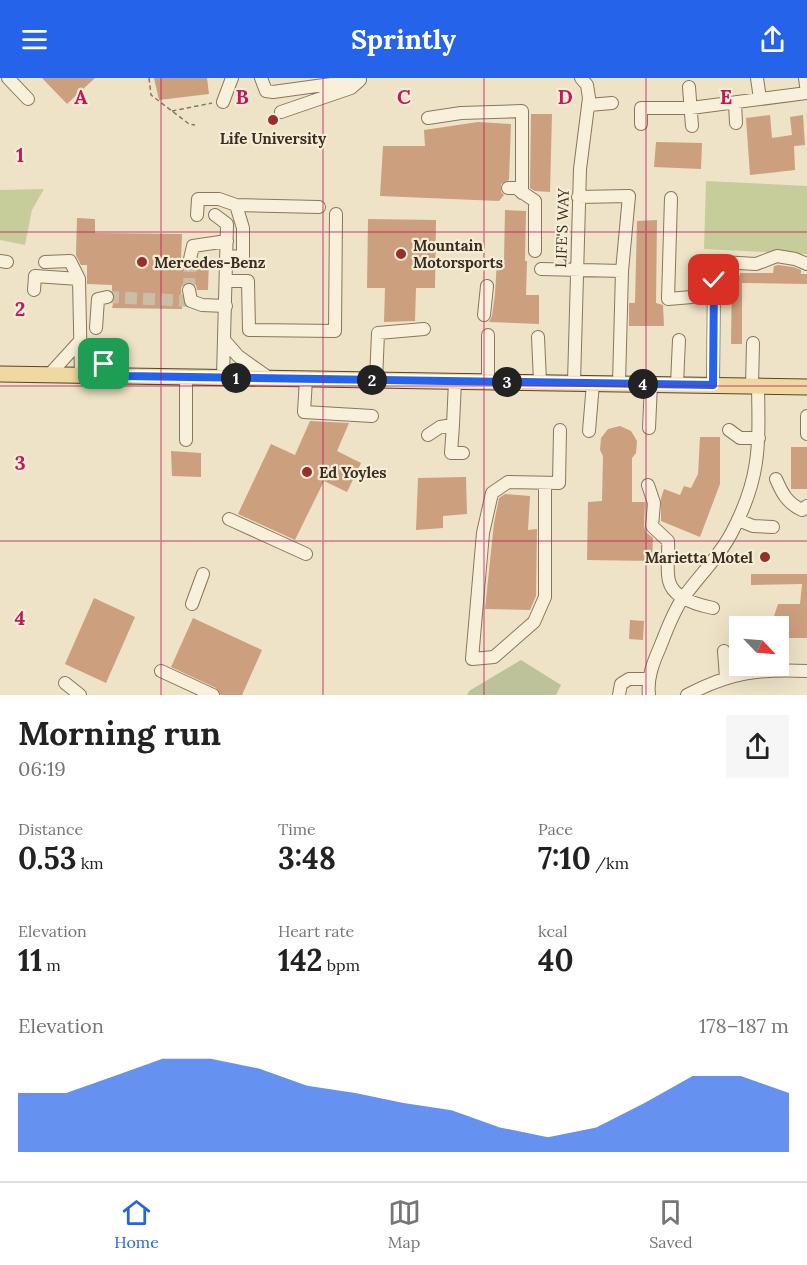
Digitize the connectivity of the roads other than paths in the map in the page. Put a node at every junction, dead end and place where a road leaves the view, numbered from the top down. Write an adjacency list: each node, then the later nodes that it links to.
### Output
1 (8, 78): 10 (street)
2 (232, 78): 12 (street)
3 (261, 78): 7 (street)
4 (581, 78): 15 (street, LIFE'S WAY)
5 (757, 78): 11 (street)
6 (805, 78): 9 (street)
7 (361, 79): 17 (street)
8 (689, 87): 16 (street)
9 (807, 93): 11 (street)
10 (28, 99)
11 (760, 99): 14 (street)
12 (223, 102)
13 (612, 103): 15 (street)
14 (735, 103): 16 (street); 19 (street)
15 (589, 105): 24 (street, LIFE'S WAY)
16 (691, 108): 20 (street); 21 (street)
17 (281, 112)
18 (428, 118): 23 (street)
19 (736, 123)
20 (641, 124)
21 (692, 126)
22 (508, 188): 23 (street)
23 (522, 193): 32 (street)
24 (578, 197): 38 (street, LIFE'S WAY); 39 (street)
25 (671, 198): 46 (street)
26 (236, 205): 27 (street); 29 (street); 33 (street)
27 (319, 207)
28 (336, 214): 41 (street)
29 (197, 215)
30 (215, 215): 31 (street)
31 (227, 242): 33 (street); 34 (street)
32 (534, 250)
33 (228, 256): 41 (street)
34 (190, 259)
35 (45, 262): 40 (street)
36 (807, 264): 74 (street)
37 (541, 269): 38 (street)
38 (576, 270): 39 (street); 69 (street, LIFE'S WAY)
39 (622, 271): 71 (street)
40 (79, 279): 43 (street); 54 (street)
41 (227, 281): 47 (street)
42 (487, 286): 48 (street)
43 (34, 290)
44 (189, 290): 47 (street)
45 (107, 297): 49 (street)
46 (692, 297)
47 (226, 306): 55 (street)
48 (484, 315)
49 (96, 328)
50 (424, 329): 65 (street)
51 (488, 335): 67 (street)
52 (538, 337): 68 (street)
53 (679, 340): 73 (street)
54 (80, 341): 58 (street); 59 (street); 60 (street)
55 (225, 341): 62 (street); 63 (street)
56 (753, 343): 75 (street)
57 (0, 374): 58 (main road)
58 (49, 375): 59 (main road)
59 (81, 375): 60 (main road)
60 (124, 376): 61 (main road)
61 (186, 377): 62 (main road); 87 (street)
62 (223, 377): 63 (main road)
63 (270, 379): 64 (main road)
64 (306, 379): 65 (main road); 77 (street)
65 (376, 380): 66 (main road)
66 (455, 381): 67 (main road); 79 (street)
67 (488, 382): 68 (main road)
68 (540, 382): 69 (main road)
69 (574, 382): 70 (main road)
70 (593, 383): 71 (main road); 82 (street)
71 (619, 383): 72 (main road)
72 (651, 384): 73 (main road); 80 (street)
73 (677, 384): 74 (main road)
74 (713, 385): 75 (main road)
75 (755, 386): 76 (main road); 86 (street)
76 (807, 387)
77 (372, 416)
78 (807, 416): 84 (street)
79 (456, 428): 85 (street); 88 (street)
80 (649, 428)
81 (560, 430): 89 (street)
82 (589, 430)
83 (729, 430): 86 (street)
84 (807, 434)
85 (428, 435)
86 (759, 438): 94 (street)
87 (186, 440)
88 (463, 453)
89 (545, 483): 89 (street)
90 (648, 484): 98 (street)
91 (778, 484): 92 (street)
92 (805, 508)
93 (229, 519): 96 (street)
94 (738, 520): 95 (street); 98 (street)
95 (773, 527)
96 (306, 554)
97 (203, 574): 99 (street)
98 (684, 598): 100 (street); 107 (street)
99 (192, 604)
100 (713, 608)
101 (724, 651): 106 (street)
102 (789, 670): 104 (street)
103 (162, 671): 110 (street)
104 (807, 671)
105 (733, 676): 106 (street)
106 (726, 678): 113 (street)
107 (649, 679): 111 (street); 112 (street)
108 (65, 683): 109 (street)
109 (80, 695)
110 (213, 695)
111 (619, 695)
112 (649, 695)
113 (687, 695)

